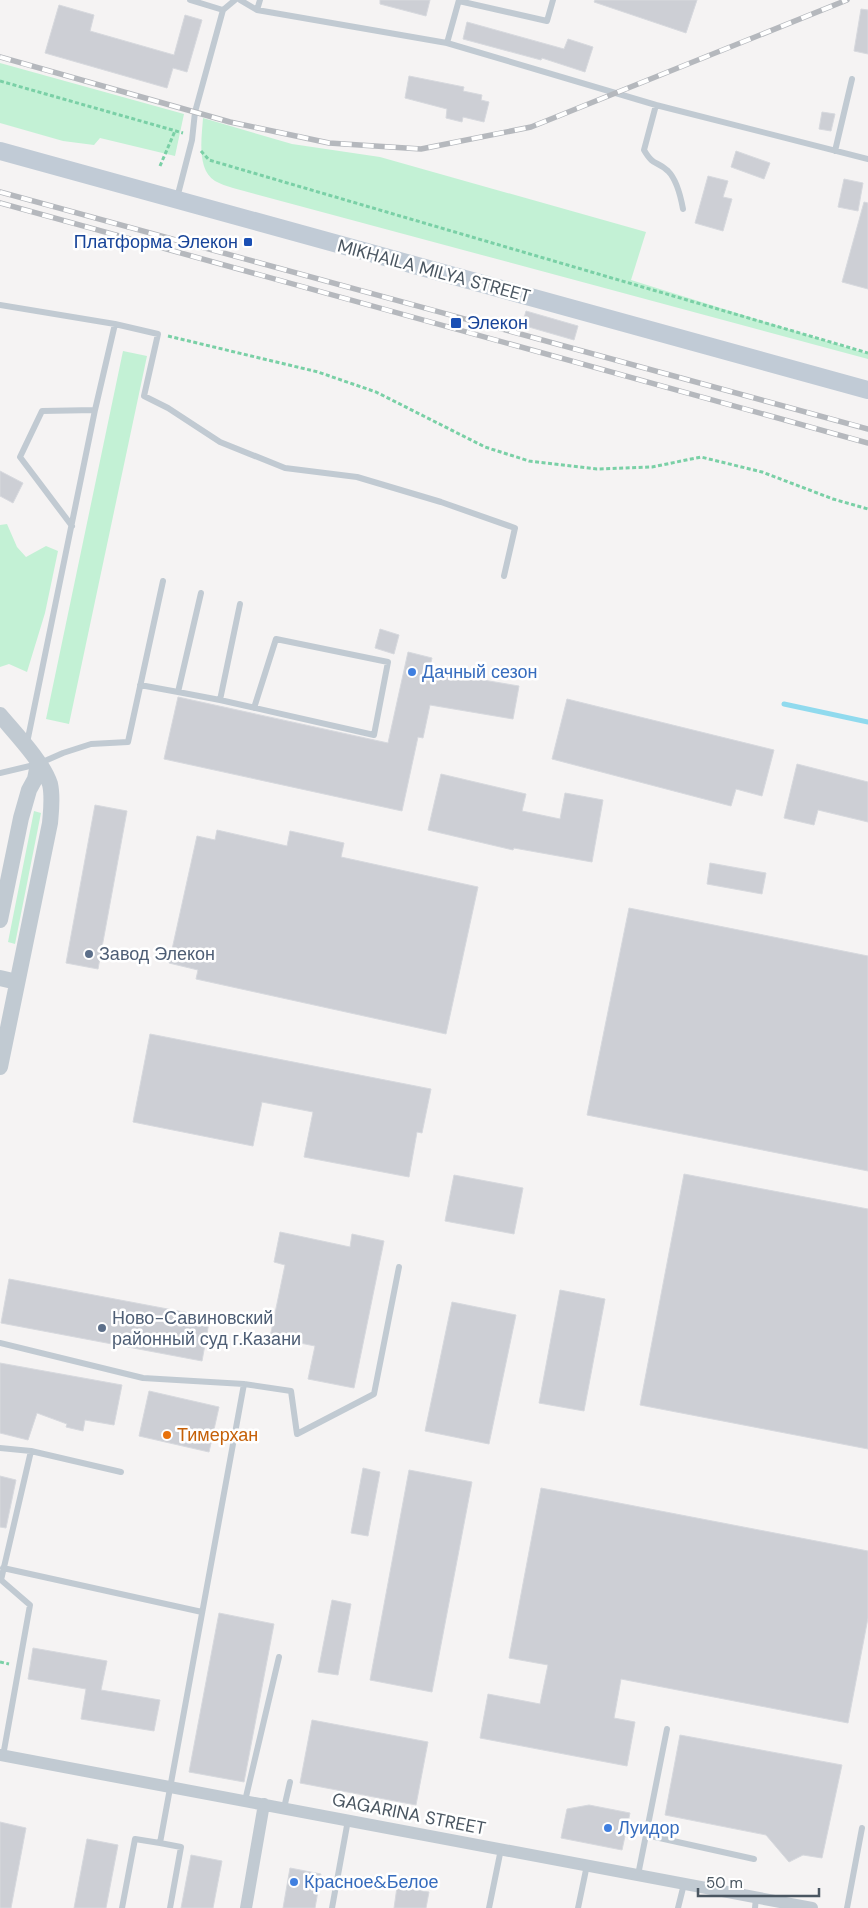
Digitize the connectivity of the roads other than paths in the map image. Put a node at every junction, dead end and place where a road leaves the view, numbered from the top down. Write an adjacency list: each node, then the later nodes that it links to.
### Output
1 (190, 0): 7 (lane)
2 (235, 0): 7 (lane)
3 (240, 0): 8 (lane)
4 (260, 0): 8 (lane)
5 (553, 0): 6 (lane)
6 (459, 1): 9 (lane)
7 (222, 10): 15 (lane)
8 (257, 10): 9 (lane)
9 (447, 43): 11 (lane)
10 (852, 79): 13 (lane)
11 (656, 105): 13 (lane); 16 (lane)
12 (0, 151): 15 (main road, MIKHAILA MILYA STREET)
13 (835, 151): 14 (lane)
14 (868, 159)
15 (176, 200): 19 (main road, MIKHAILA MILYA STREET)
16 (682, 209)
17 (0, 305): 18 (lane)
18 (115, 324): 20 (lane); 22 (lane)
19 (868, 390)
20 (95, 410): 21 (lane); 21 (lane)
21 (72, 526): 31 (lane)
22 (504, 576)
23 (163, 581): 26 (lane)
24 (201, 593): 27 (lane)
25 (240, 604): 28 (lane)
26 (140, 686): 27 (lane); 32 (lane)
27 (178, 692): 28 (lane)
28 (220, 700): 29 (lane)
29 (254, 708): 29 (lane)
30 (0, 715): 31 (street)
31 (26, 747): 32 (street)
32 (38, 764): 33 (lane); 34 (street); 36 (street)
33 (0, 774)
34 (0, 920)
35 (0, 978): 36 (street)
36 (17, 982): 37 (street)
37 (0, 1067)
38 (399, 1267): 40 (lane)
39 (0, 1344): 40 (lane)
40 (244, 1384): 45 (lane)
41 (0, 1448): 42 (lane)
42 (32, 1451): 43 (lane); 44 (lane)
43 (120, 1472)
44 (3, 1568): 45 (lane); 48 (lane)
45 (202, 1612): 50 (lane)
46 (279, 1657): 51 (lane)
47 (667, 1729): 56 (lane)
48 (2, 1756): 50 (street, GAGARINA STREET)
49 (290, 1782): 53 (lane)
50 (171, 1787): 51 (street, GAGARINA STREET); 57 (lane)
51 (245, 1801): 52 (street, GAGARINA STREET)
52 (264, 1804): 53 (street, GAGARINA STREET); 66 (street)
53 (284, 1808): 54 (street, GAGARINA STREET)
54 (348, 1820): 58 (street, GAGARINA STREET); 67 (lane)
55 (862, 1828): 72 (lane)
56 (646, 1835): 59 (lane); 61 (lane)
57 (160, 1843): 64 (lane); 65 (lane)
58 (501, 1849): 60 (street, GAGARINA STREET); 68 (lane)
59 (754, 1859)
60 (586, 1865): 61 (street, GAGARINA STREET); 69 (lane)
61 (638, 1875): 62 (street, GAGARINA STREET)
62 (684, 1884): 63 (street, GAGARINA STREET); 70 (lane)
63 (756, 1903): 71 (street, GAGARINA STREET)
64 (122, 1908)
65 (170, 1908)
66 (246, 1908)
67 (332, 1908)
68 (489, 1908)
69 (578, 1908)
70 (678, 1908)
71 (806, 1908)
72 (847, 1908)

